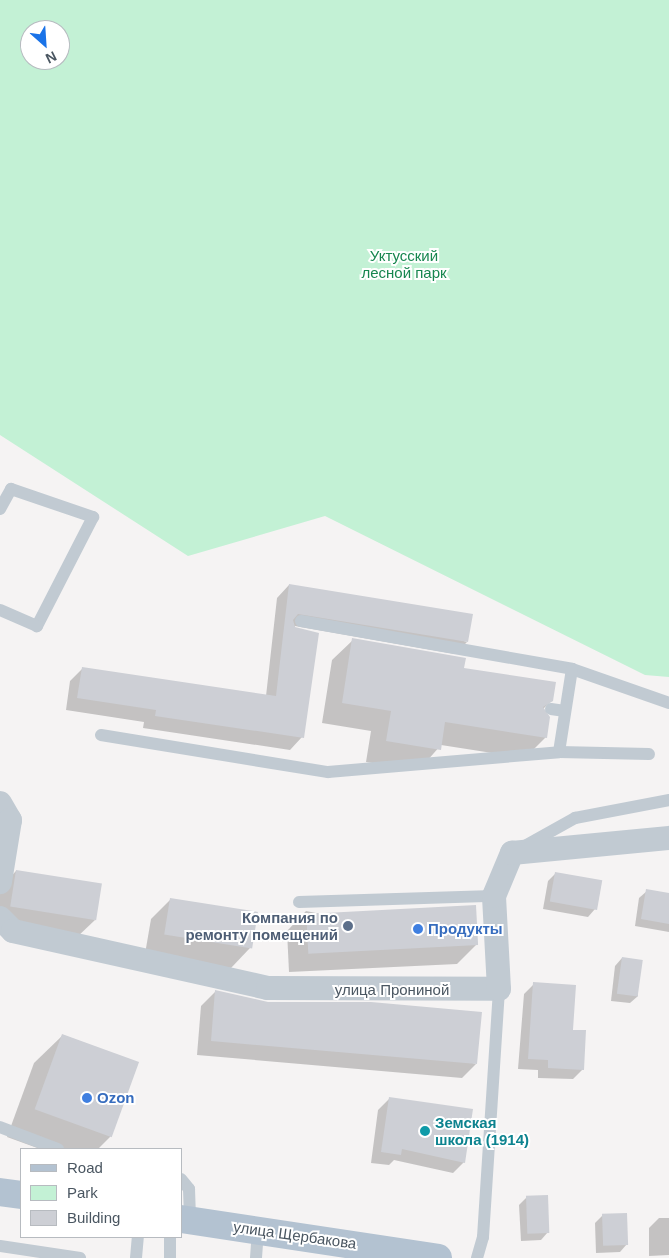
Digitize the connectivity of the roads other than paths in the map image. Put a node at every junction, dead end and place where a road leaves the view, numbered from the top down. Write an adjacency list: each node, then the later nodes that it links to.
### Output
1 (0, 509): 2 (lane)
2 (0, 610)
3 (301, 621): 4 (lane)
4 (572, 669): 5 (lane); 7 (lane)
5 (669, 703)
6 (552, 709): 7 (lane)
7 (565, 711): 9 (lane)
8 (101, 735): 9 (lane)
9 (559, 752): 10 (lane)
10 (649, 754)
11 (669, 800): 14 (lane)
12 (0, 803): 15 (street)
13 (669, 838): 14 (street)
14 (512, 853): 16 (street)
15 (0, 882)
16 (494, 896): 17 (lane); 19 (street)
17 (299, 902)
18 (0, 918): 19 (street, улица Прониной)
19 (499, 989): 35 (lane)
20 (0, 1127): 21 (lane)
21 (55, 1148)
22 (182, 1180): 25 (lane)
23 (0, 1192): 24 (main road)
24 (20, 1195)
25 (182, 1217)
26 (182, 1226): 29 (main road, улица Щербакова)
27 (138, 1238): 32 (lane)
28 (176, 1238): 33 (lane)
29 (257, 1245): 34 (main road, улица Щербакова)
30 (0, 1246): 31 (lane)
31 (80, 1258)
32 (136, 1258)
33 (170, 1258)
34 (438, 1258)
35 (477, 1258)

